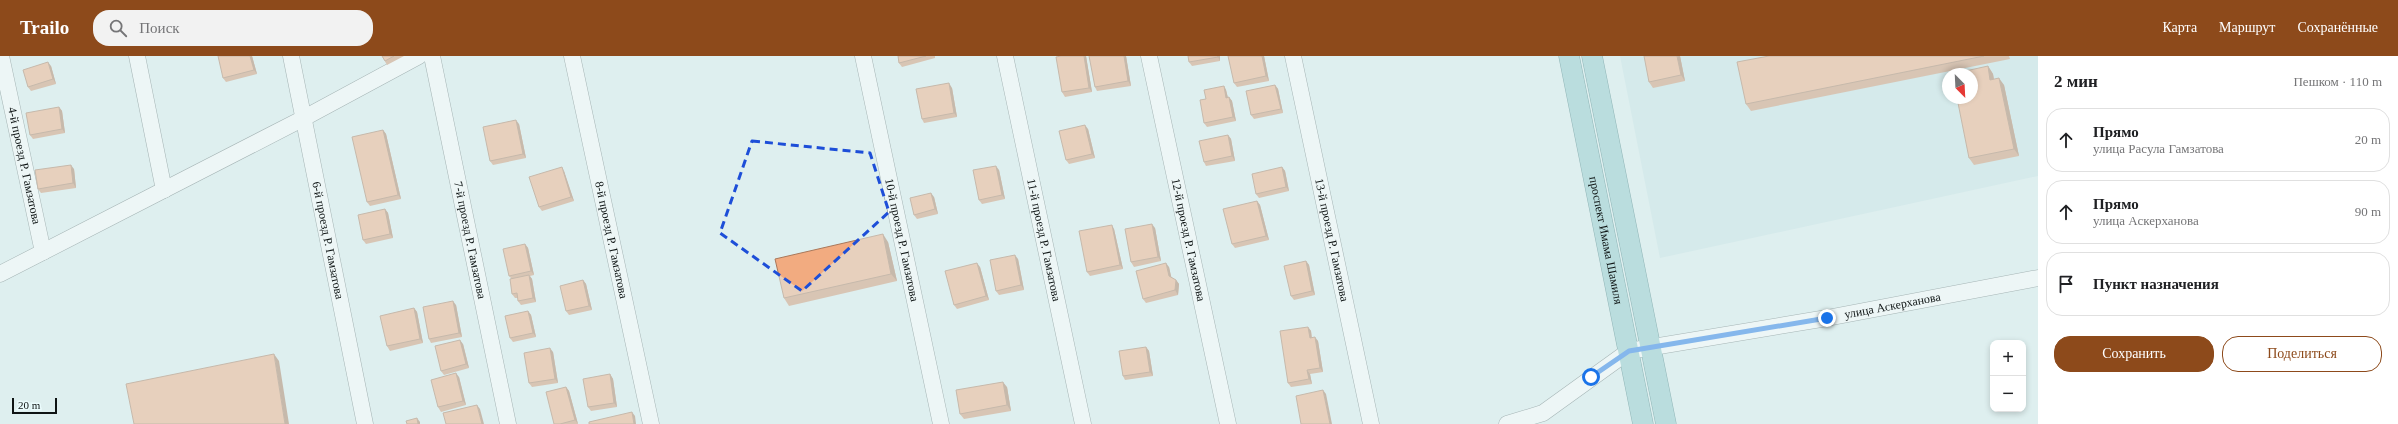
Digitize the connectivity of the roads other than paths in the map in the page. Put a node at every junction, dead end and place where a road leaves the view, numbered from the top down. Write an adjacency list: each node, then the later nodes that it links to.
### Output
1 (1, 56): 15 (street, 4-й проезд Р. Гамзатова)
2 (137, 56): 14 (street)
3 (291, 56): 13 (street, 6-й проезд Р. Гамзатова)
4 (419, 56): 13 (street)
5 (432, 56): 21 (street, 7-й проезд Р. Гамзатова)
6 (572, 56): 22 (street, 8-й проезд Р. Гамзатова)
7 (863, 56): 23 (street, 10-й проезд Р. Гамзатова)
8 (1005, 56): 24 (street, 11-й проезд Р. Гамзатова)
9 (1149, 56): 25 (street, 12-й проезд Р. Гамзатова)
10 (1293, 56): 26 (street, 13-й проезд Р. Гамзатова)
11 (1569, 56): 19 (main road, проспект Имама Шамиля)
12 (1592, 56): 18 (main road, проспект Имама Шамиля)
13 (304, 118): 14 (street); 20 (street, 6-й проезд Р. Гамзатова)
14 (164, 190): 15 (street)
15 (43, 252): 16 (street)
16 (0, 274)
17 (2038, 278): 18 (street, улица Аскерханова)
18 (1649, 347): 19 (street, улица Аскерханова); 29 (main road, проспект Имама Шамиля)
19 (1629, 351): 27 (street); 28 (main road, проспект Имама Шамиля)
20 (365, 424)
21 (508, 424)
22 (651, 424)
23 (941, 424)
24 (1083, 424)
25 (1228, 424)
26 (1371, 424)
27 (1507, 424)
28 (1643, 424)
29 (1666, 424)

